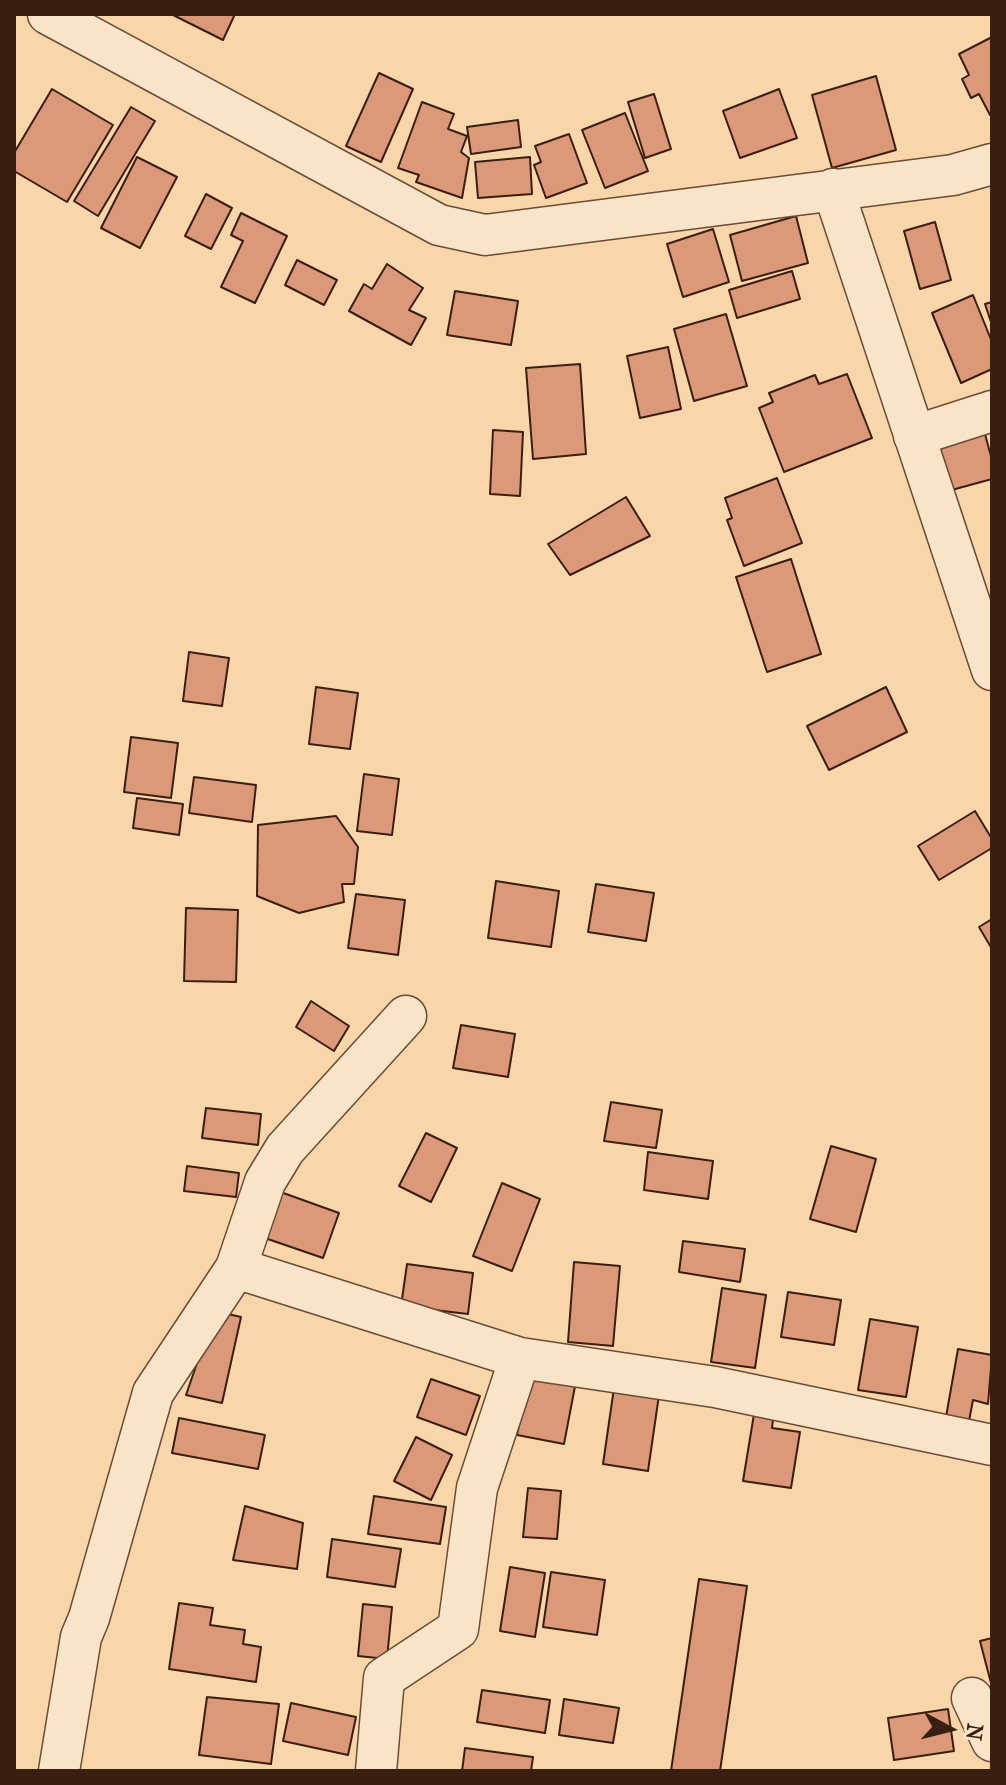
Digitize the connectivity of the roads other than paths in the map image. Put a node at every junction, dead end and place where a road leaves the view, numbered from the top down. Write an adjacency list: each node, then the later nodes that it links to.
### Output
1 (48, 14): 3 (street)
2 (992, 164): 3 (street)
3 (833, 189): 5 (street)
4 (992, 411): 5 (street)
5 (914, 436): 6 (street)
6 (992, 670)
7 (406, 1016): 8 (street)
8 (236, 1268): 9 (street); 13 (street)
9 (520, 1358): 10 (street); 14 (street)
10 (992, 1445)
11 (972, 1698): 12 (street)
12 (992, 1741)
13 (59, 1771)
14 (376, 1771)

